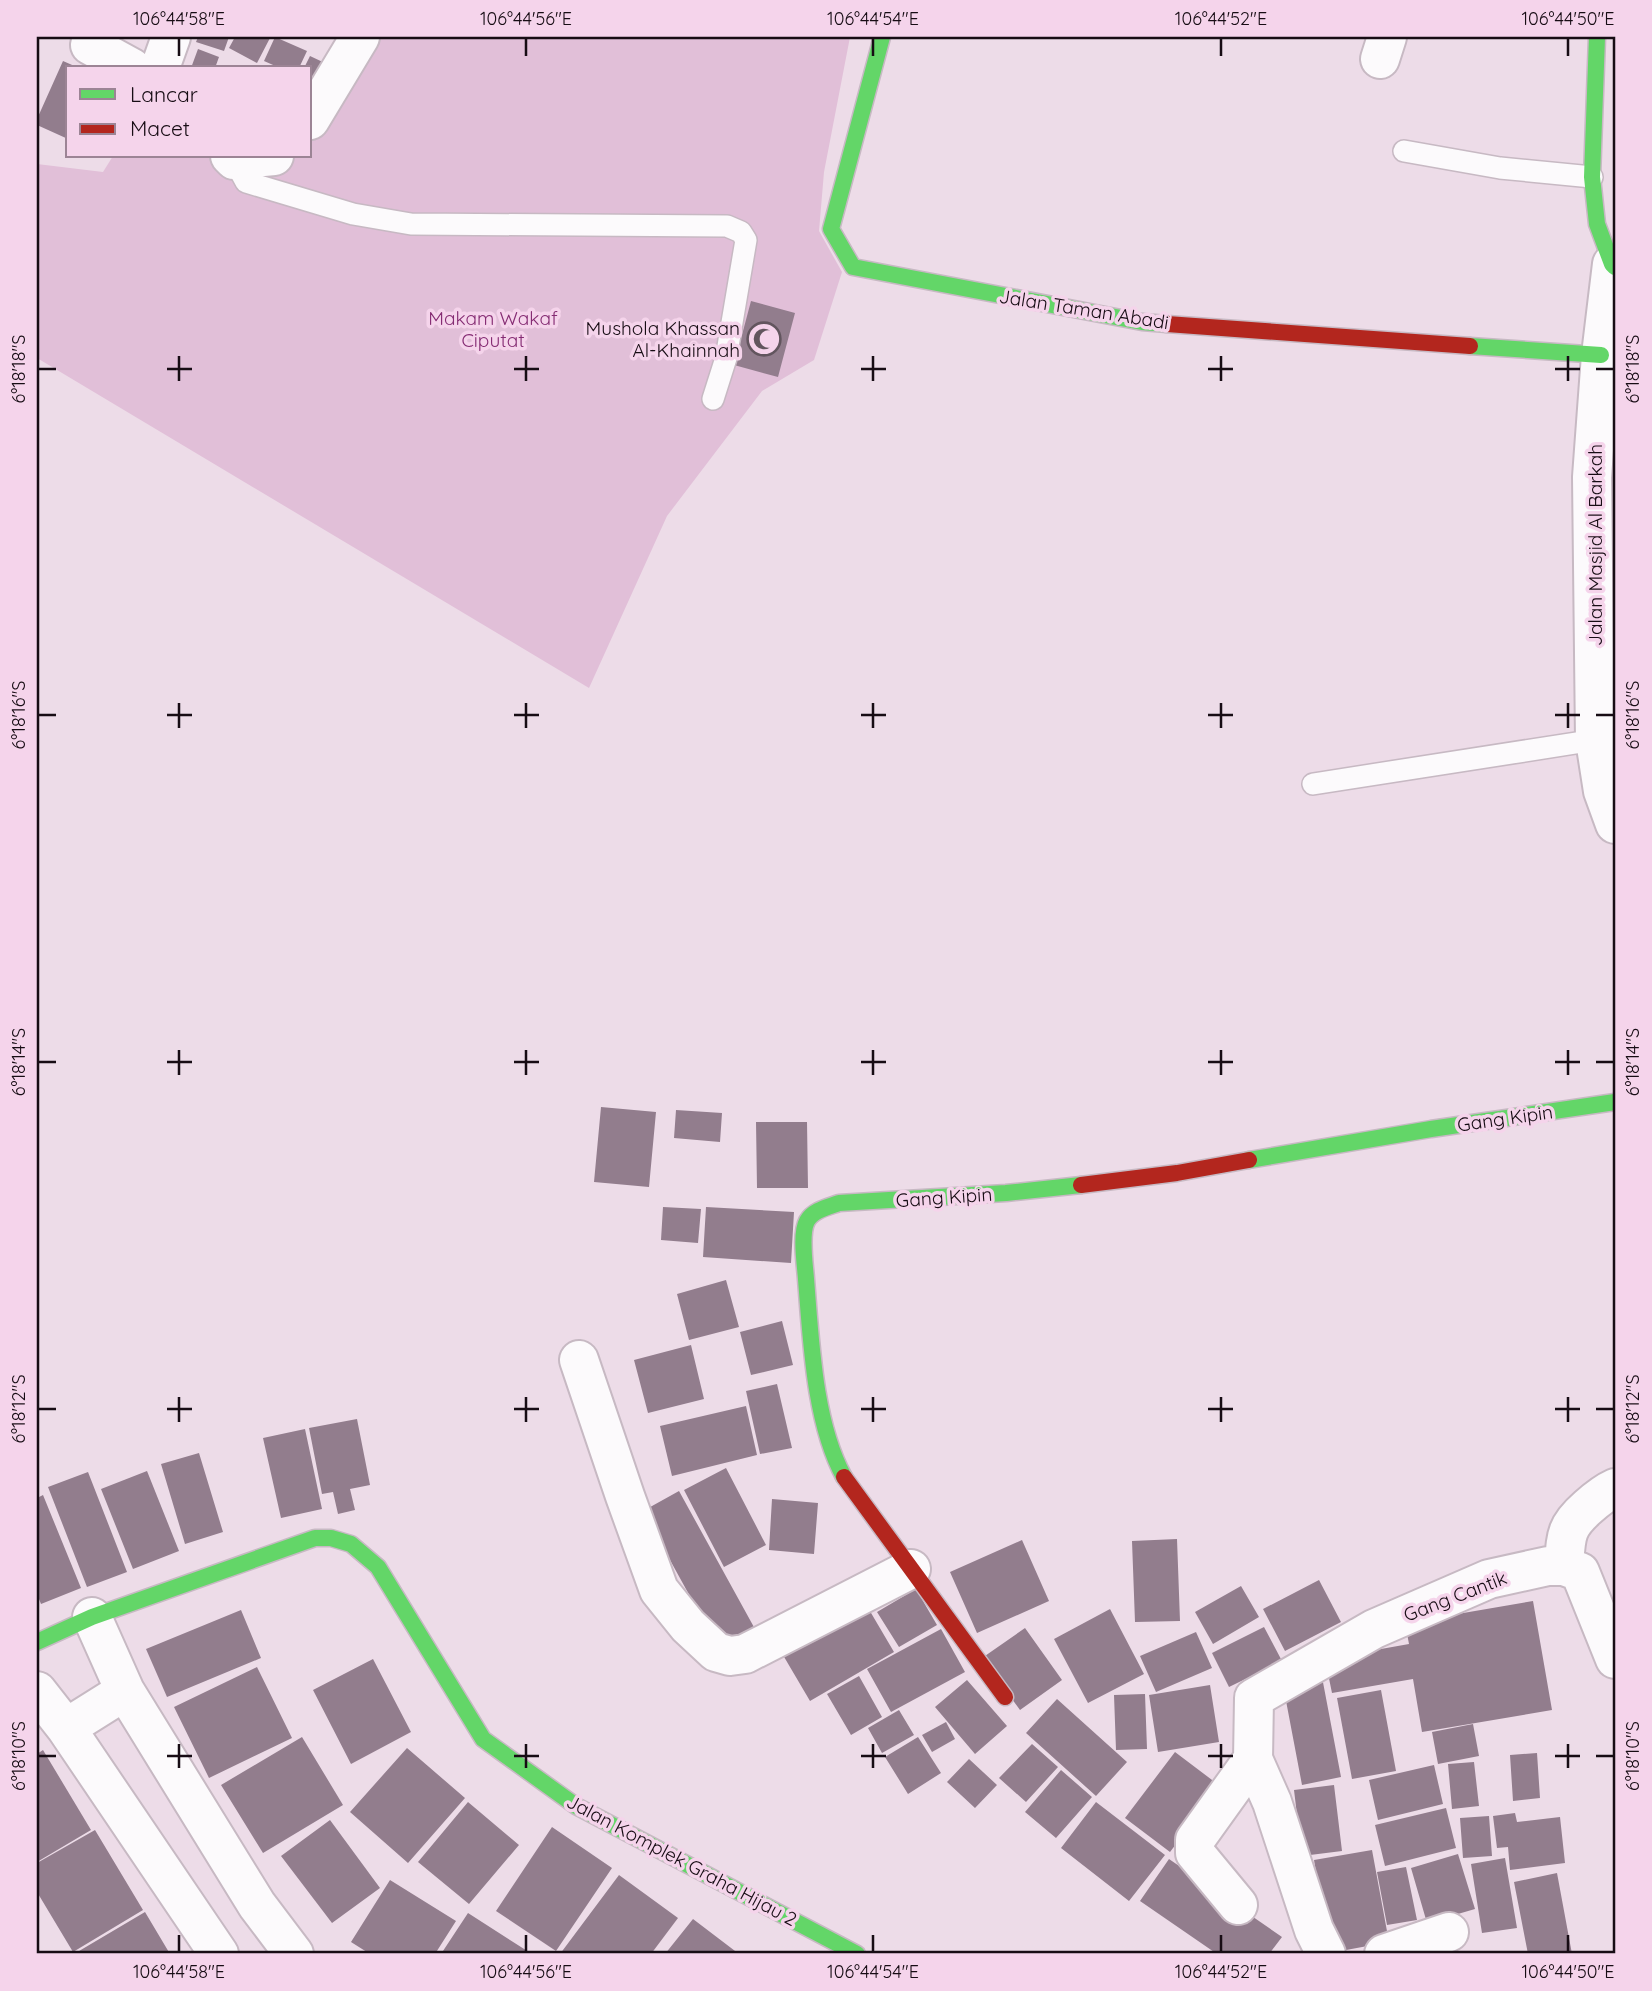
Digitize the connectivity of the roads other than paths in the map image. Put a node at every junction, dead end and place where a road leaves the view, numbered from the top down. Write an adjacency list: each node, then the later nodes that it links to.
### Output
1 (171, 37): 7 (street)
2 (360, 37): 8 (street)
3 (882, 37): 13 (street, Jalan Taman Abadi)
4 (1597, 37): 11 (street)
5 (90, 44): 6 (street)
6 (128, 66)
7 (161, 66)
8 (312, 117)
9 (1404, 151): 11 (lane)
10 (232, 158): 14 (lane)
11 (1592, 177): 12 (street)
12 (1613, 266): 13 (street, Jalan Masjid Al Barkah)
13 (1601, 355): 15 (street, Jalan Masjid Al Barkah)
14 (713, 398)
15 (1595, 740): 16 (lane); 17 (street, Jalan Masjid Al Barkah)
16 (1313, 784)
17 (1615, 824)
18 (1615, 1102): 22 (street, Gang Kipin)
19 (579, 1360): 22 (street)
20 (1615, 1488): 21 (street)
21 (1564, 1566): 25 (street); 30 (street, Gang Cantik)
22 (911, 1569): 28 (street, Gang Kipin)
23 (92, 1617): 24 (street, Jalan Komplek Graha Hijau 2); 27 (street); 35 (street, Jalan Komplek Graha Hijau 2)
24 (37, 1642)
25 (1615, 1659)
26 (37, 1691): 29 (street)
27 (125, 1691): 29 (street); 34 (street)
28 (1005, 1697)
29 (66, 1728): 33 (street)
30 (1253, 1759): 31 (street); 36 (street)
31 (1238, 1905)
32 (1449, 1932): 37 (street)
33 (219, 1954)
34 (294, 1954)
35 (857, 1954)
36 (1326, 1954)
37 (1384, 1954)

